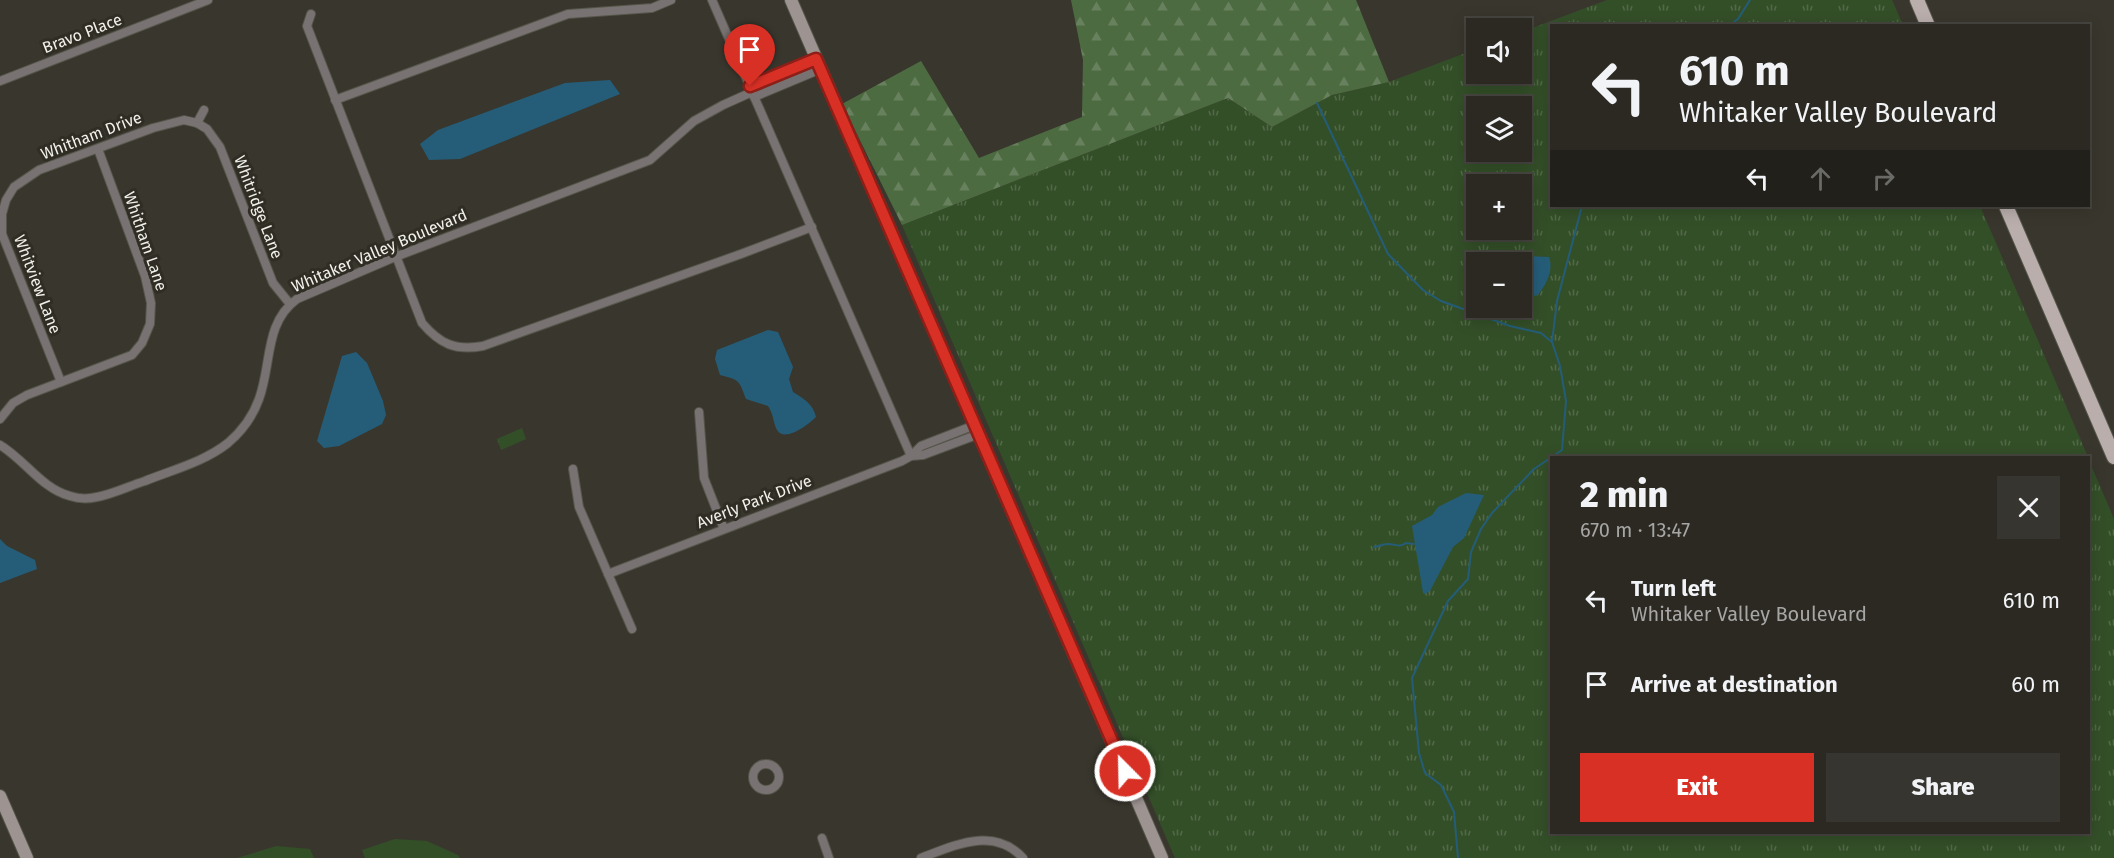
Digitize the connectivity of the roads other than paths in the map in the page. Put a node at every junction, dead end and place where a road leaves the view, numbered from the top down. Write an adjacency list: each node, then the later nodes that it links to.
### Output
1 (208, 0): 9 (street, Bravo Place)
2 (671, 0): 11 (street)
3 (712, 0): 10 (street)
4 (791, 0): 8 (street)
5 (1917, 0): 7 (main road)
6 (311, 14): 11 (street)
7 (1927, 24)
8 (818, 64): 10 (street, Whitaker Valley Boulevard); 23 (street)
9 (0, 81)
10 (752, 92): 17 (street); 18 (street, Whitaker Valley Boulevard)
11 (335, 100): 18 (street)
12 (204, 110): 13 (street)
13 (197, 123): 14 (street, Whitham Drive); 19 (street, Whitridge Lane)
14 (98, 149): 15 (street, Whitham Drive); 20 (street, Whitham Lane)
15 (3, 199): 20 (street, Whitview Lane)
16 (2006, 207): 26 (main road)
17 (812, 227): 18 (street); 25 (street)
18 (395, 257): 19 (street, Whitaker Valley Boulevard)
19 (290, 304): 24 (street, Whitaker Valley Boulevard)
20 (61, 382): 22 (street)
21 (699, 412): 28 (street)
22 (0, 419)
23 (977, 430): 25 (street, Averly Park Drive); 37 (street)
24 (0, 445)
25 (910, 456): 28 (street, Averly Park Drive)
26 (2114, 457)
27 (573, 469): 29 (street)
28 (724, 529): 29 (street, Averly Park Drive)
29 (608, 574): 30 (street)
30 (632, 629)
31 (0, 796): 33 (street)
32 (822, 838): 34 (street)
33 (27, 858)
34 (829, 858)
35 (921, 858): 36 (street)
36 (1023, 858)
37 (1162, 858)

